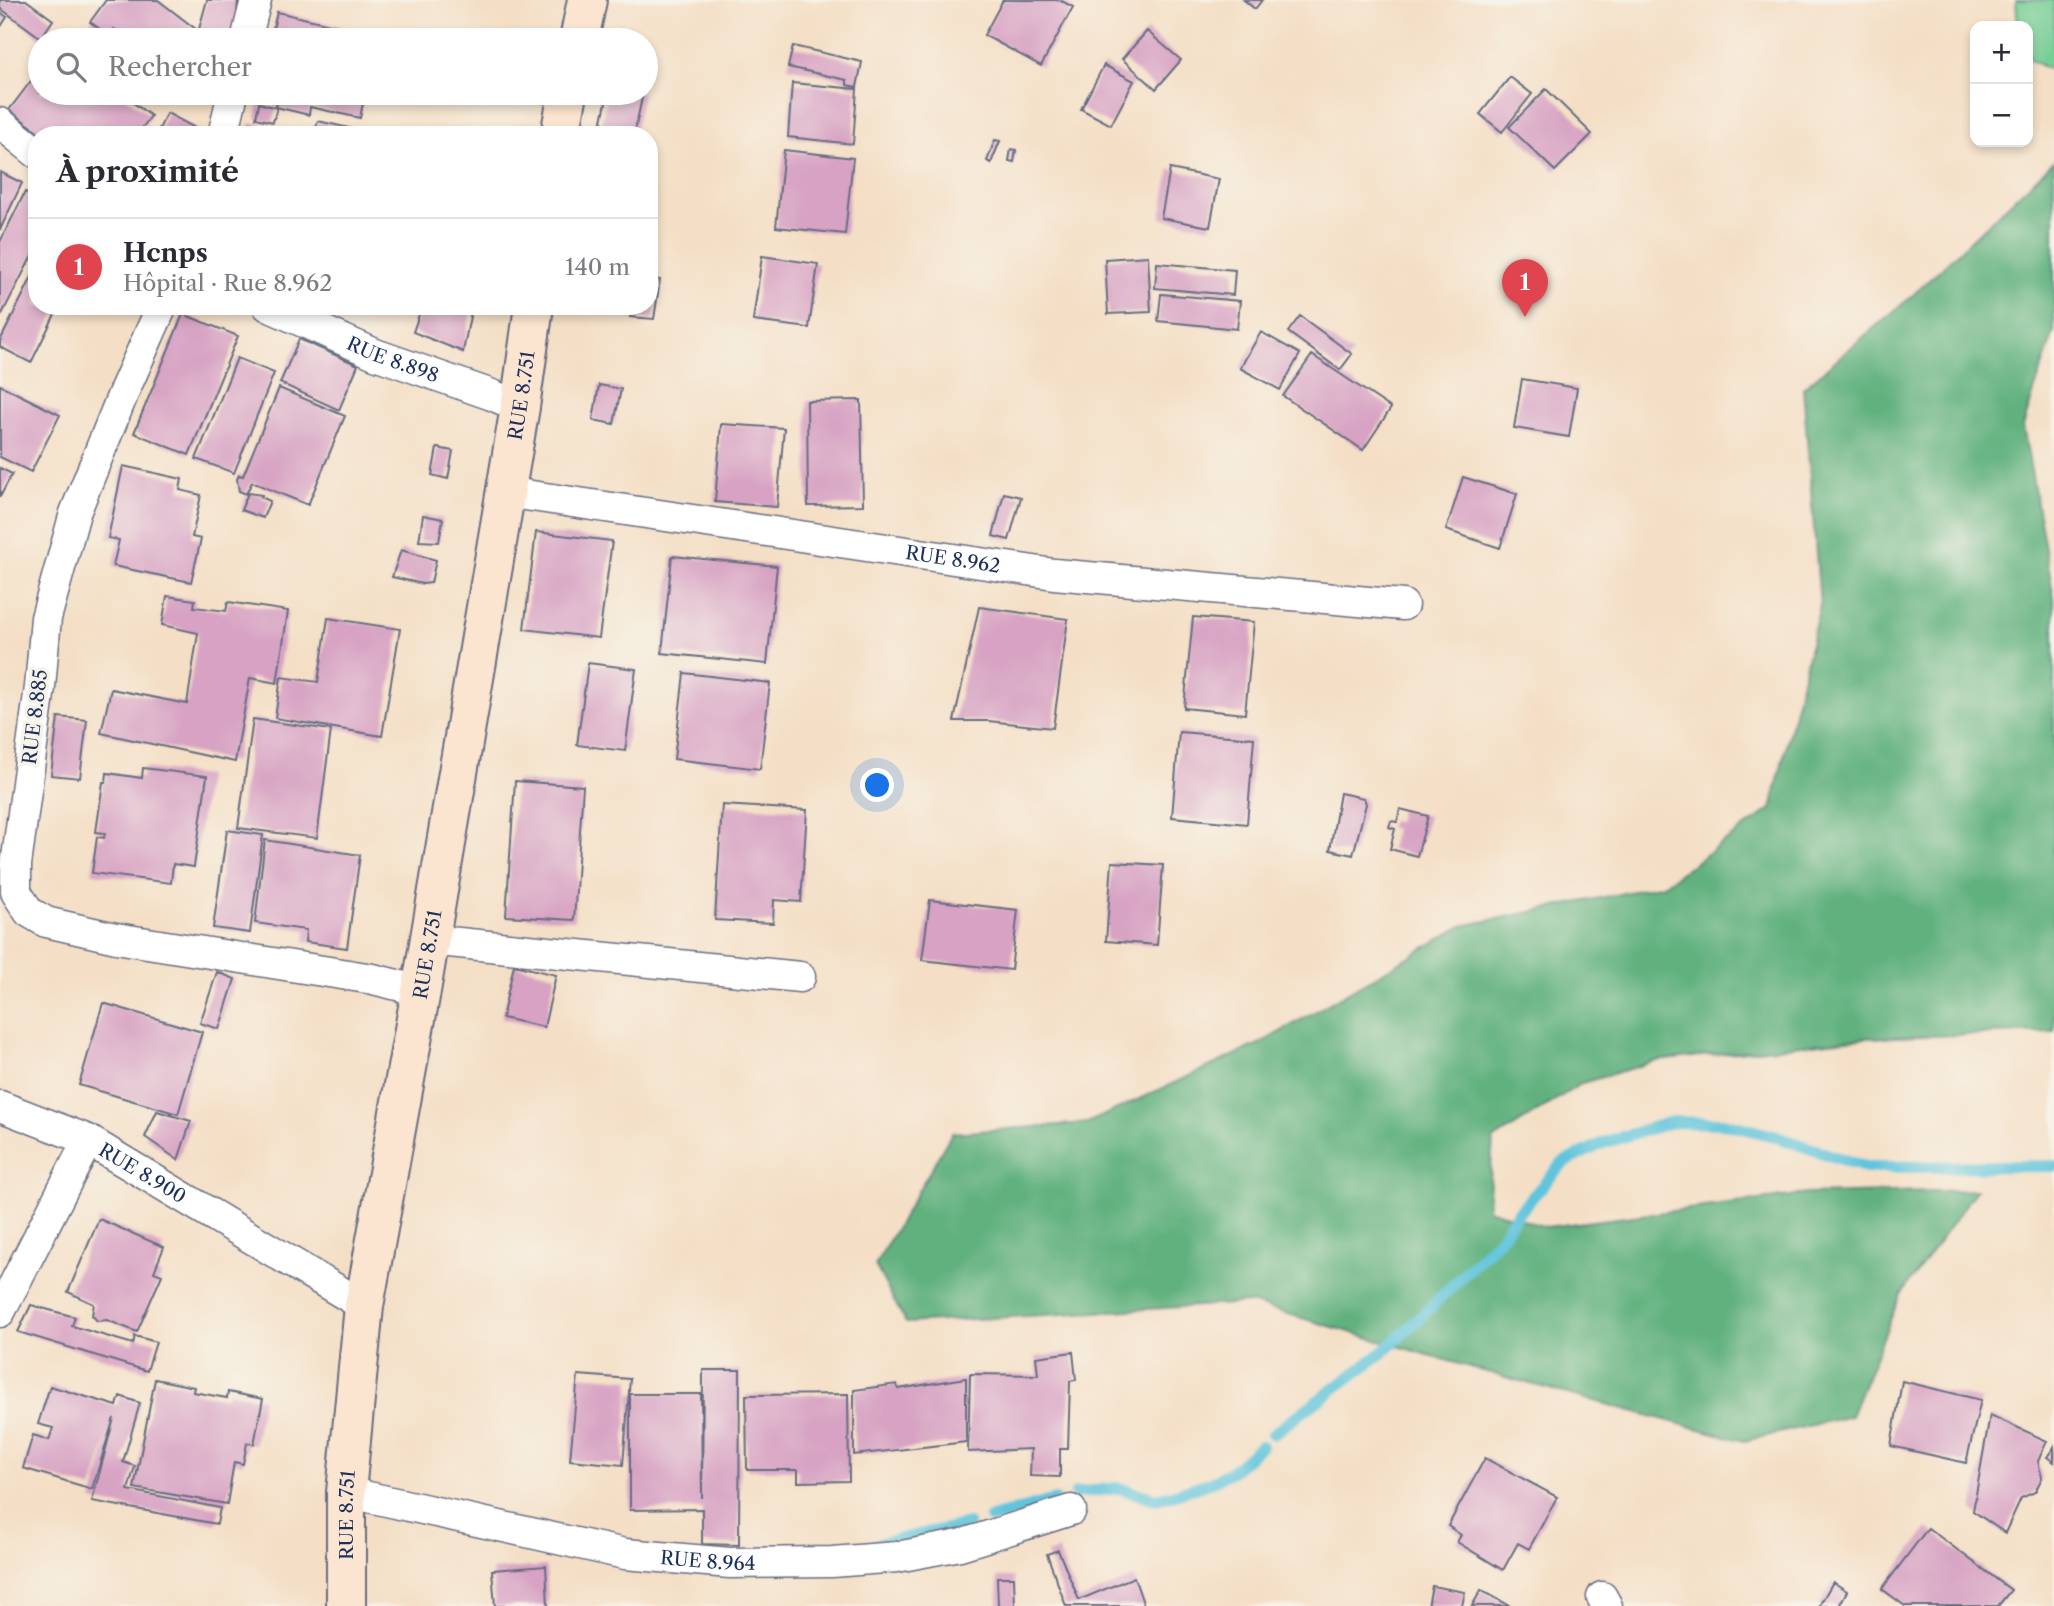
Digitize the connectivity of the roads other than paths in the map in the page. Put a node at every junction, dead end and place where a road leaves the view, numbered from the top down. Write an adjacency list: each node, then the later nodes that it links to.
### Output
1 (256, 0): 3 (street)
2 (587, 0): 4 (main road)
3 (249, 28)
4 (581, 28)
5 (230, 105): 8 (street)
6 (565, 105): 9 (main road)
7 (0, 123): 10 (street)
8 (225, 126)
9 (561, 126)
10 (28, 146)
11 (158, 315): 19 (street, RUE 8.885)
12 (288, 315): 14 (street, RUE 8.898)
13 (533, 315): 14 (main road, RUE 8.751)
14 (520, 407): 15 (main road, RUE 8.751)
15 (505, 492): 16 (street, RUE 8.962); 17 (main road, RUE 8.751)
16 (1403, 605)
17 (429, 940): 18 (street); 19 (main road, RUE 8.751)
18 (800, 977)
19 (421, 990): 22 (main road, RUE 8.751)
20 (0, 1106): 21 (street)
21 (88, 1140): 22 (street, RUE 8.900); 23 (street, RUE 8.900)
22 (364, 1307): 24 (main road, RUE 8.751)
23 (0, 1312)
24 (346, 1492): 25 (street, RUE 8.964); 26 (main road, RUE 8.751)
25 (1071, 1510)
26 (346, 1606)

